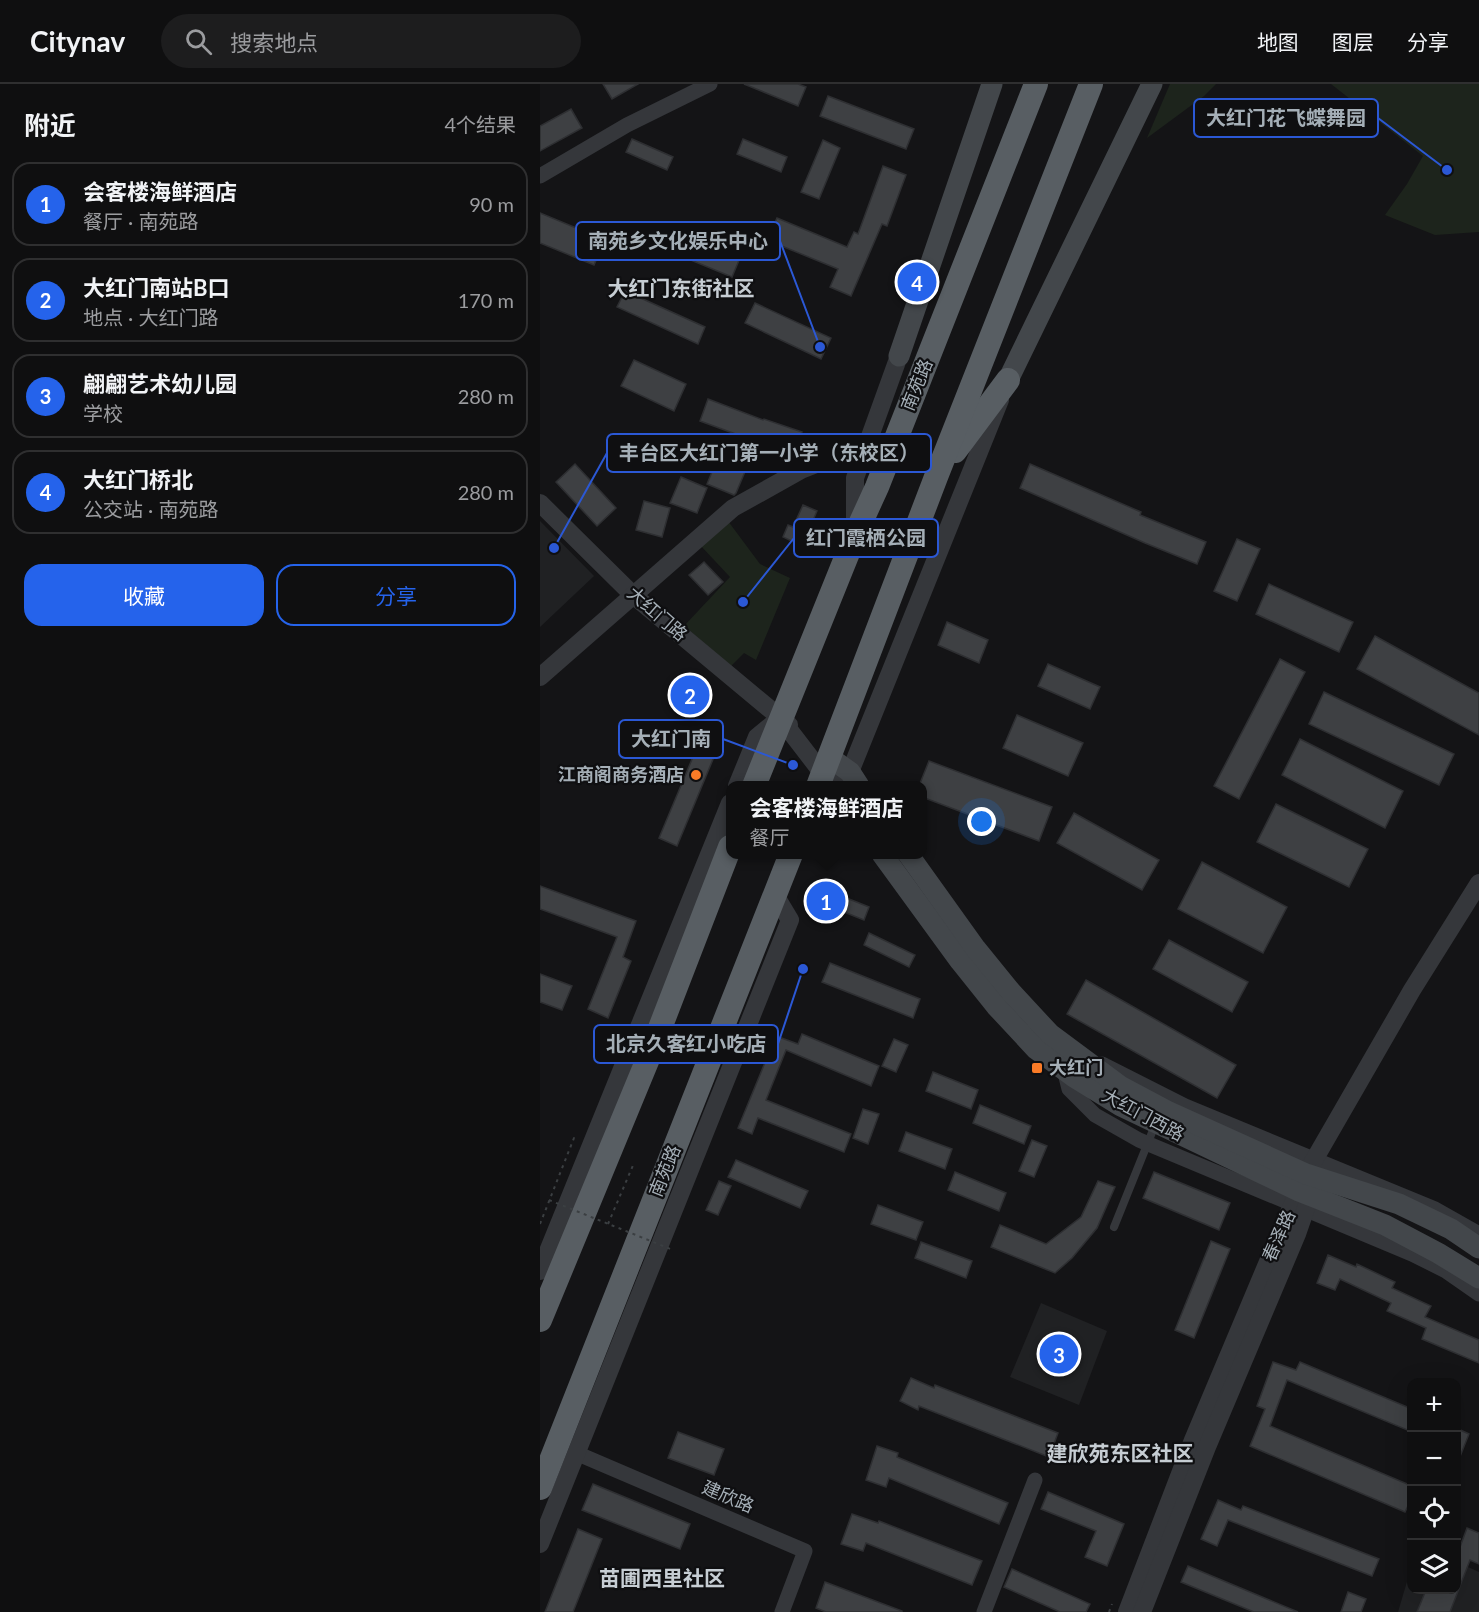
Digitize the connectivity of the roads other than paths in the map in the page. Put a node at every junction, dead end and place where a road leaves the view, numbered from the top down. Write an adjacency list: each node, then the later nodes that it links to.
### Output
1 (710, 84): 6 (street)
2 (992, 84): 7 (main road)
3 (1036, 84): 12 (highway, 南苑路)
4 (1091, 84): 10 (highway)
5 (1152, 84): 8 (main road)
6 (540, 176)
7 (899, 356): 9 (street)
8 (1008, 380): 10 (highway); 17 (street)
9 (867, 444): 12 (street); 13 (street)
10 (936, 477): 16 (highway)
11 (540, 503): 13 (street, 大红门路)
12 (856, 533): 15 (highway, 南苑路)
13 (633, 595): 14 (street); 15 (street, 大红门路)
14 (540, 677)
15 (780, 718): 16 (street, 大红门路); 18 (street); 19 (highway, 南苑路)
16 (825, 775): 17 (main road)
17 (854, 779)
18 (739, 781)
19 (756, 781)
20 (726, 813): 30 (street)
21 (726, 857): 28 (highway)
22 (789, 859): 26 (highway, 南苑路)
23 (885, 859): 29 (main road, 大红门西路)
24 (911, 859): 33 (main road, 大红门西路)
25 (1479, 883): 33 (street, 春泽路)
26 (775, 895): 40 (street); 42 (highway, 南苑路)
27 (1479, 902): 33 (street, 春泽路)
28 (650, 1054): 30 (street); 39 (highway)
29 (1064, 1069): 31 (main road, 大红门西路); 32 (street)
30 (606, 1108): 36 (street)
31 (1155, 1123): 32 (lane); 33 (main road, 大红门西路)
32 (1148, 1144): 33 (street); 34 (lane)
33 (1308, 1184): 35 (main road, 大红门西路); 37 (main road, 大红门西路); 38 (street); 46 (street, 春泽路); 47 (street, 春泽路)
34 (1114, 1227)
35 (1458, 1229)
36 (540, 1271)
37 (1479, 1278)
38 (1479, 1294)
39 (540, 1320)
40 (576, 1453): 43 (street); 44 (street, 建欣路)
41 (1035, 1480): 45 (street)
42 (540, 1488)
43 (540, 1544)
44 (782, 1612)
45 (984, 1612)
46 (1127, 1612)
47 (1142, 1612)

